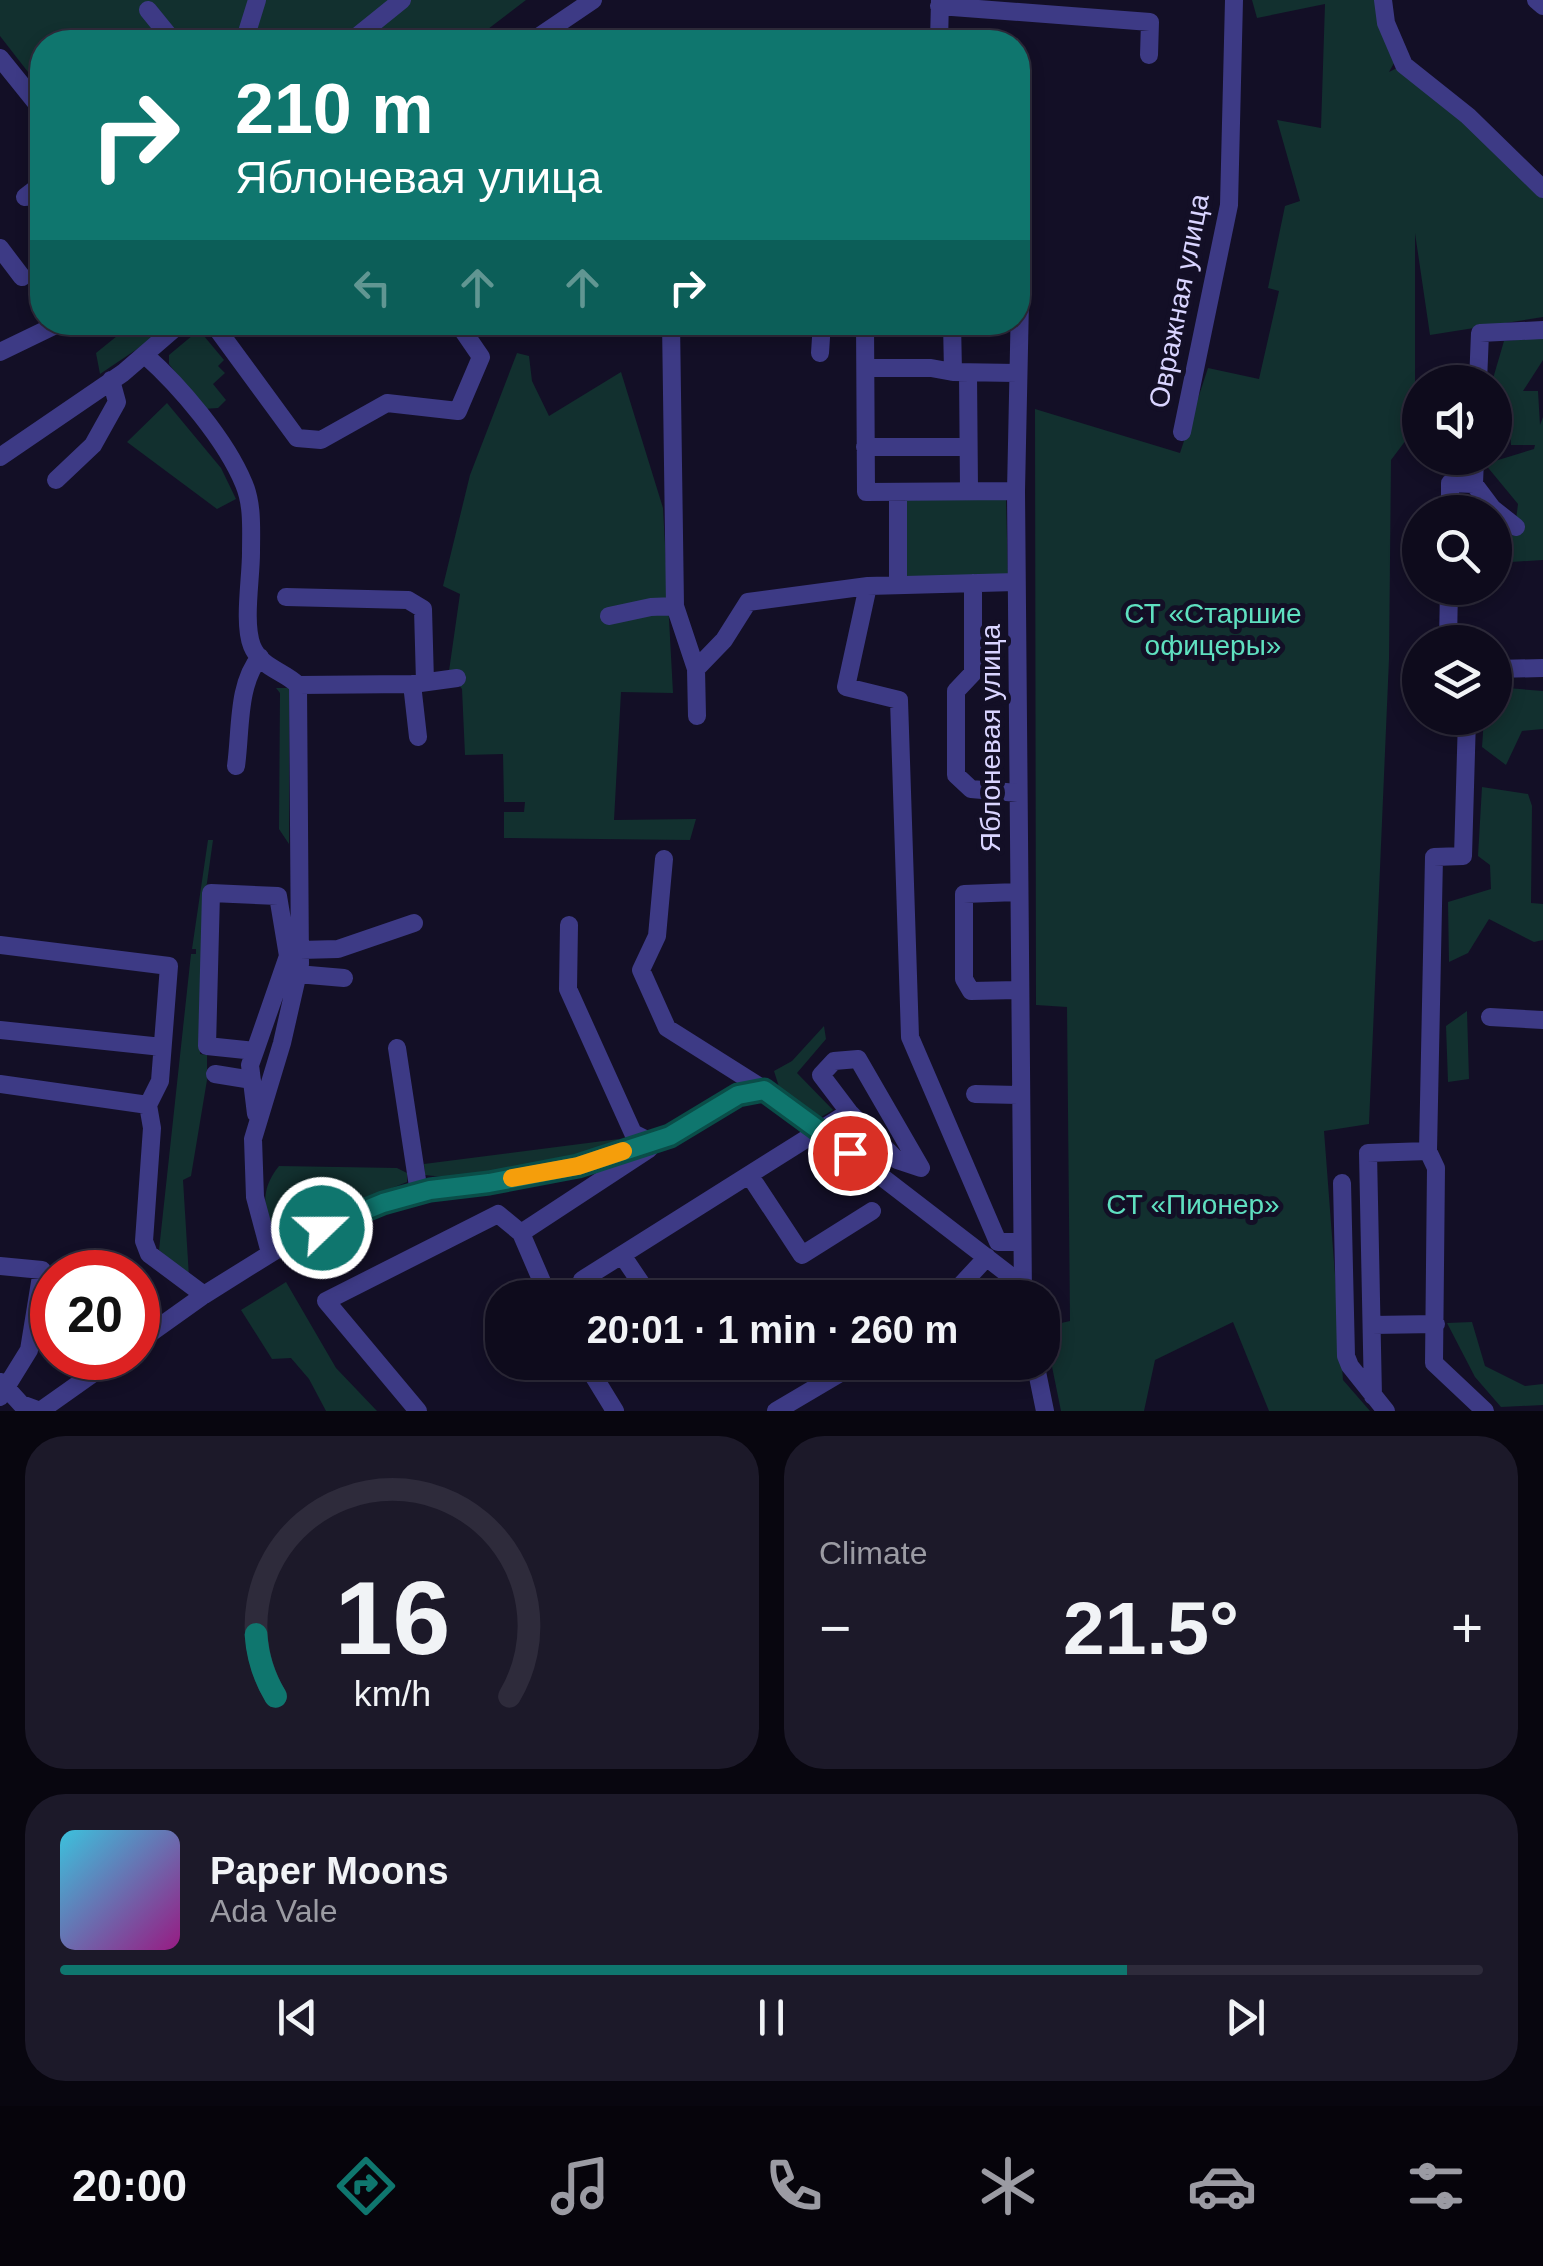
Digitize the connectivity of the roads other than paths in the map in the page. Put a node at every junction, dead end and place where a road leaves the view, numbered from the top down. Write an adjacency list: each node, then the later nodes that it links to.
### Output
1 (257, 0): 11 (street)
2 (402, 0): 12 (street)
3 (592, 0): 13 (street)
4 (1234, 0): 41 (street, Овражная улица)
5 (1383, 0): 18 (street)
6 (1536, 0): 8 (street)
7 (939, 3): 14 (street); 15 (street)
8 (1543, 6)
9 (148, 10): 10 (street)
10 (164, 30)
11 (248, 30)
12 (365, 30)
13 (548, 30)
14 (939, 30)
15 (1149, 54)
16 (0, 58): 17 (street)
17 (30, 95)
18 (1543, 189)
19 (30, 193): 20 (street)
20 (25, 197)
21 (0, 248): 22 (street)
22 (22, 276)
23 (1543, 330): 36 (street)
24 (35, 335): 33 (street)
25 (164, 335): 35 (street)
26 (227, 335): 27 (street)
27 (466, 335)
28 (671, 335): 58 (street)
29 (821, 335): 34 (street)
30 (865, 335): 37 (street)
31 (954, 335): 39 (street)
32 (1017, 335): 38 (street, Яблоневая улица)
33 (0, 352)
34 (820, 354)
35 (145, 355): 40 (street); 60 (street)
36 (1479, 365)
37 (866, 368): 39 (street); 42 (street)
38 (1016, 372): 39 (street); 50 (street, Яблоневая улица)
39 (960, 373): 43 (street)
40 (112, 380): 44 (street); 46 (street)
41 (1182, 432)
42 (866, 446): 43 (street); 49 (street)
43 (968, 447): 48 (street)
44 (0, 457)
45 (1474, 475): 47 (street)
46 (56, 480)
47 (1474, 484): 51 (street); 52 (street)
48 (969, 490): 49 (street); 50 (street)
49 (898, 492): 55 (street)
50 (1016, 492): 53 (street, Яблоневая улица)
51 (1450, 495)
52 (1516, 527)
53 (1016, 582): 54 (street); 71 (street, Яблоневая улица)
54 (974, 583): 55 (street); 71 (street)
55 (898, 584): 56 (street)
56 (868, 586): 63 (street); 105 (street)
57 (286, 597): 65 (street)
58 (675, 606): 59 (street); 63 (street)
59 (609, 616)
60 (260, 657): 66 (street); 70 (street)
61 (1512, 668): 62 (street)
62 (1543, 668)
63 (696, 669): 67 (street)
64 (457, 678): 65 (street)
65 (418, 683): 66 (street); 69 (street)
66 (298, 685): 77 (street)
67 (697, 716)
68 (1467, 735): 99 (street)
69 (418, 737)
70 (236, 766)
71 (1018, 793): 73 (street, Яблоневая улица)
72 (664, 859): 90 (street, Яблоневая улица)
73 (1018, 892): 80 (street, Яблоневая улица); 80 (street)
74 (414, 923): 77 (street)
75 (569, 925): 98 (street)
76 (0, 945): 84 (street)
77 (300, 950): 78 (street)
78 (298, 974): 79 (street); 95 (street)
79 (344, 978)
80 (1019, 990): 92 (street, Яблоневая улица)
81 (1490, 1018): 82 (street)
82 (1543, 1020)
83 (0, 1030): 84 (street)
84 (162, 1047): 93 (street)
85 (397, 1048): 102 (street)
86 (256, 1051): 86 (street); 88 (street)
87 (215, 1074): 88 (street)
88 (252, 1080): 95 (street)
89 (0, 1084): 93 (street)
90 (764, 1090): 96 (street, Яблоневая улица); 97 (street)
91 (975, 1094): 92 (street)
92 (1020, 1094): 105 (street, Яблоневая улица)
93 (148, 1105): 116 (street)
94 (849, 1112): 94 (street); 96 (street)
95 (257, 1126): 106 (street)
96 (822, 1132): 100 (street); 108 (street, Яблоневая улица)
97 (670, 1136): 98 (street); 104 (street)
98 (651, 1142): 102 (street)
99 (1428, 1151): 117 (street); 118 (street)
100 (750, 1176): 103 (street); 107 (street)
101 (1342, 1183): 125 (street)
102 (419, 1193): 106 (street)
103 (872, 1211)
104 (521, 1233): 110 (street); 127 (street)
105 (1020, 1242): 115 (street, Яблоневая улица)
106 (270, 1253): 116 (street)
107 (622, 1255): 111 (street); 112 (street)
108 (987, 1257): 113 (street); 114 (street, Яблоневая улица)
109 (0, 1266): 124 (street)
110 (541, 1280)
111 (582, 1280)
112 (639, 1280)
113 (965, 1280)
114 (1011, 1280)
115 (1022, 1280)
116 (204, 1295): 119 (street)
117 (1436, 1324): 118 (street); 131 (street)
118 (1372, 1325): 125 (street)
119 (160, 1326)
120 (86, 1380): 126 (street)
121 (596, 1380): 128 (street)
122 (829, 1380): 129 (street)
123 (1039, 1380): 130 (street)
124 (2, 1390): 126 (street)
125 (1380, 1404)
126 (50, 1408)
127 (418, 1411)
128 (615, 1411)
129 (776, 1411)
130 (1046, 1411)
131 (1485, 1411)

